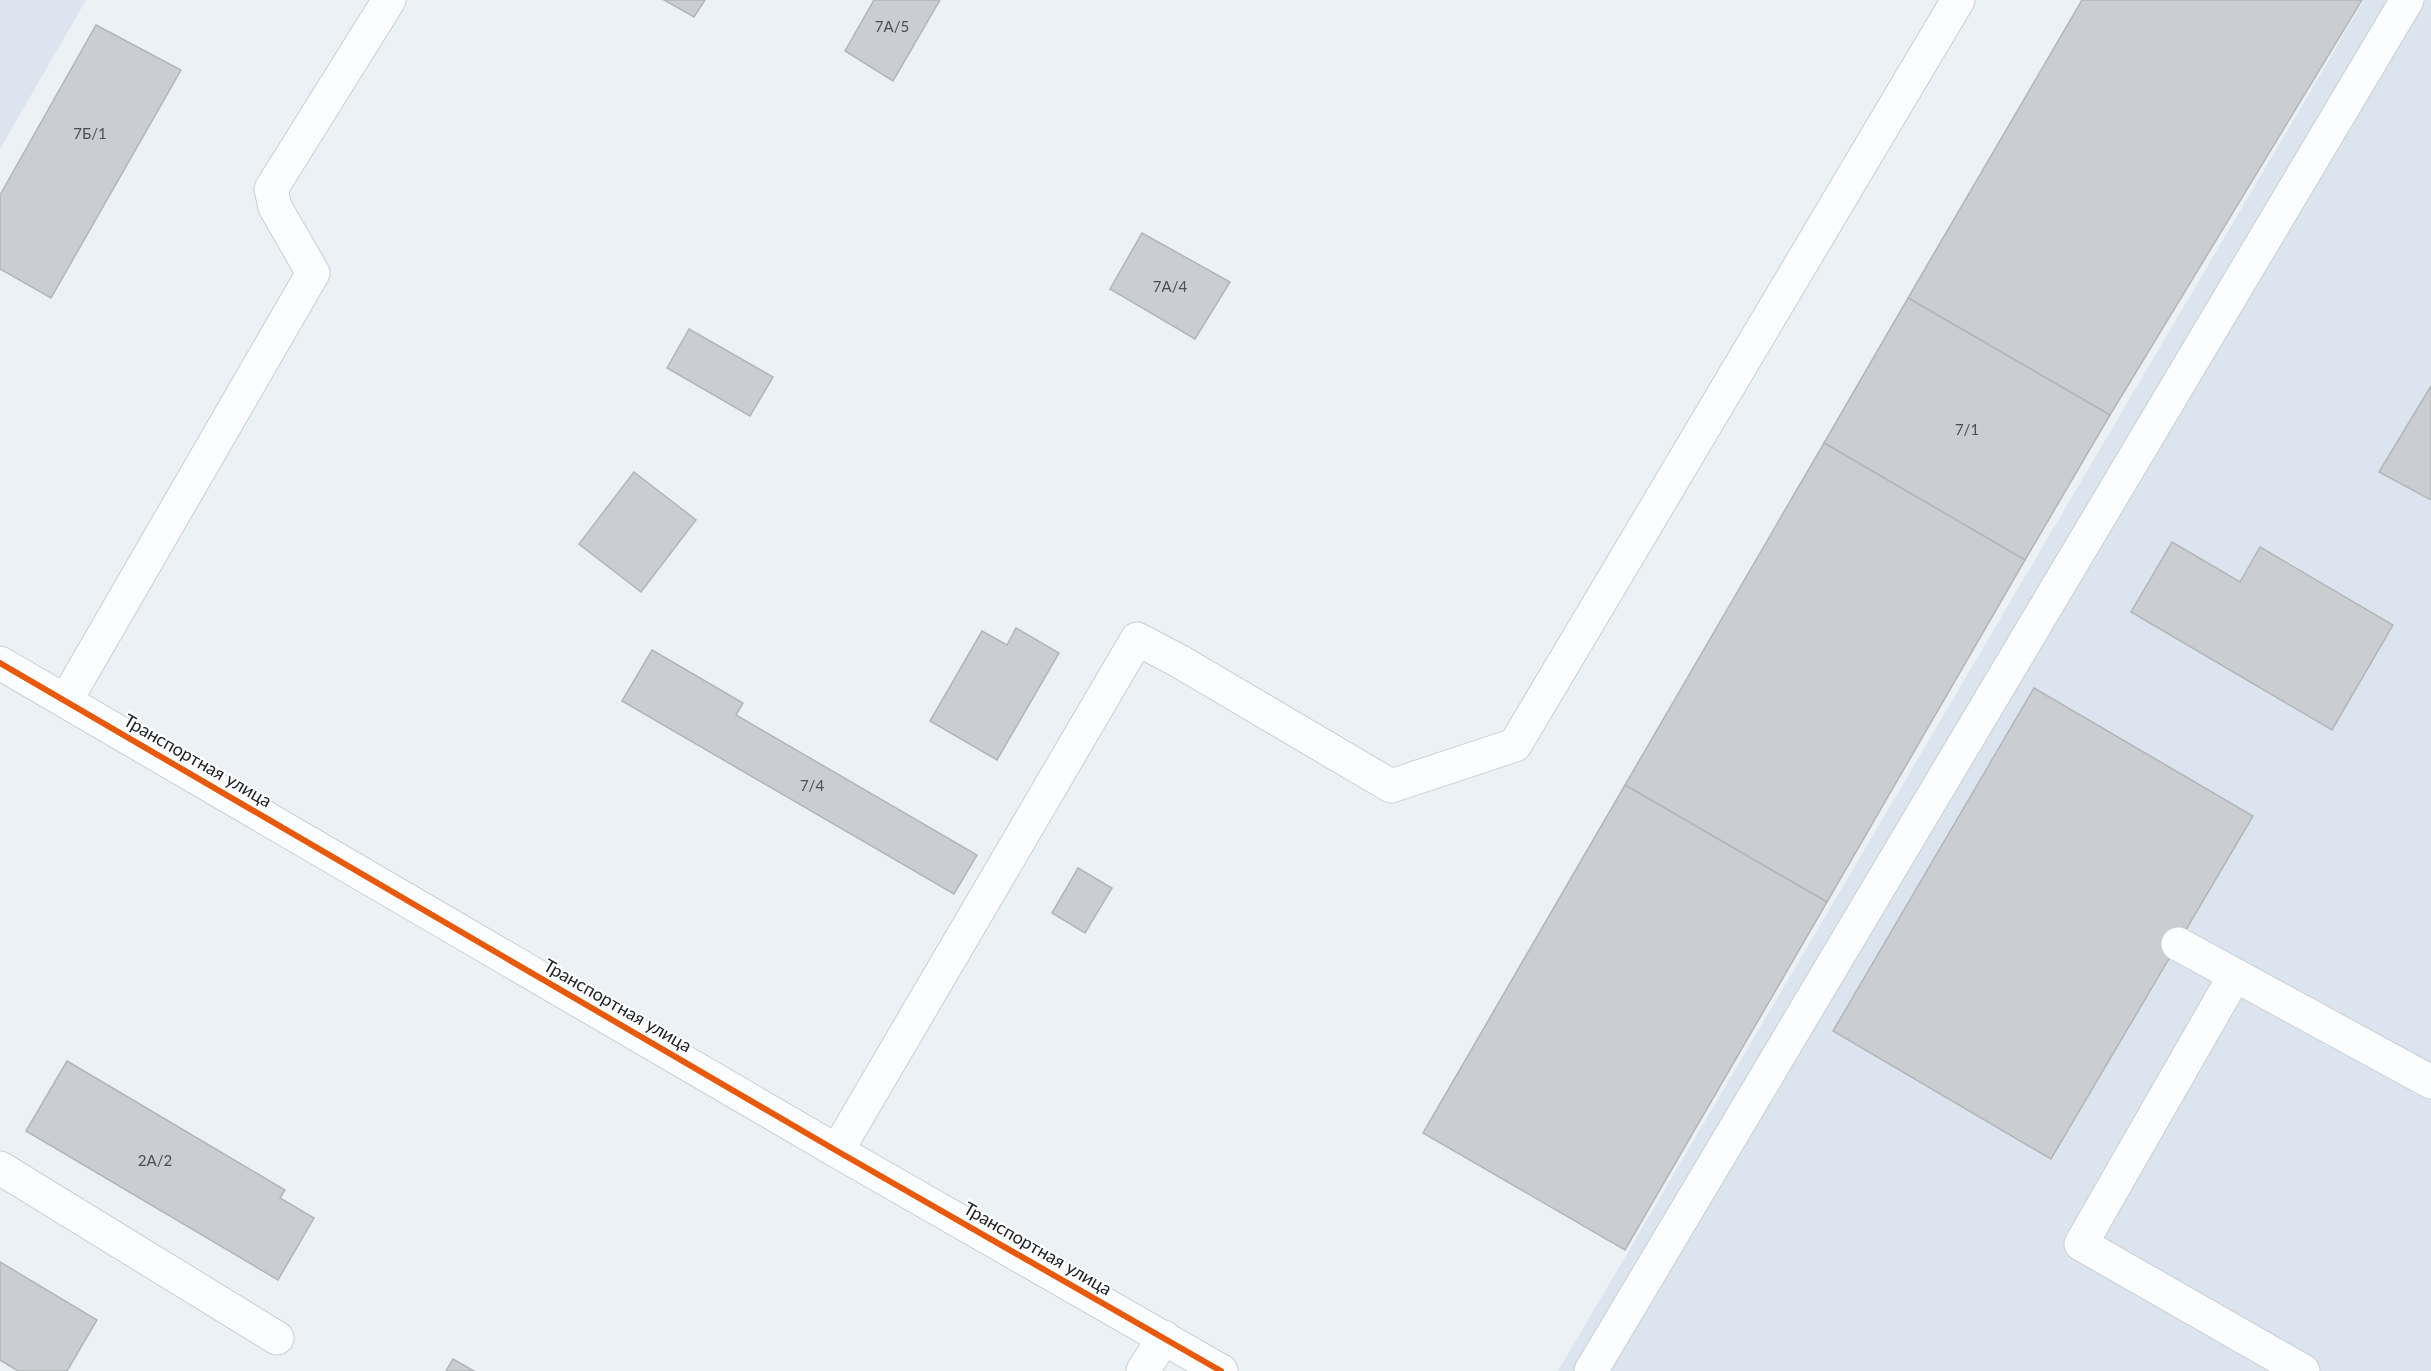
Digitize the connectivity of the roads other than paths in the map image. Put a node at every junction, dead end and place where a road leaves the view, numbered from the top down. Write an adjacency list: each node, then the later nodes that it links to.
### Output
1 (389, 0): 5 (street)
2 (1958, 0): 9 (street)
3 (2407, 0): 15 (street)
4 (0, 663): 5 (street, Транспортная улица)
5 (66, 700): 9 (street, Транспортная улица)
6 (2178, 944): 7 (street)
7 (2235, 975): 8 (street); 16 (street)
8 (2431, 1082)
9 (837, 1151): 11 (street, Транспортная улица)
10 (0, 1168): 12 (street)
11 (1164, 1337): 13 (street); 14 (street, Транспортная улица)
12 (277, 1338)
13 (1143, 1371)
14 (1221, 1371)
15 (1591, 1371)
16 (2303, 1371)

